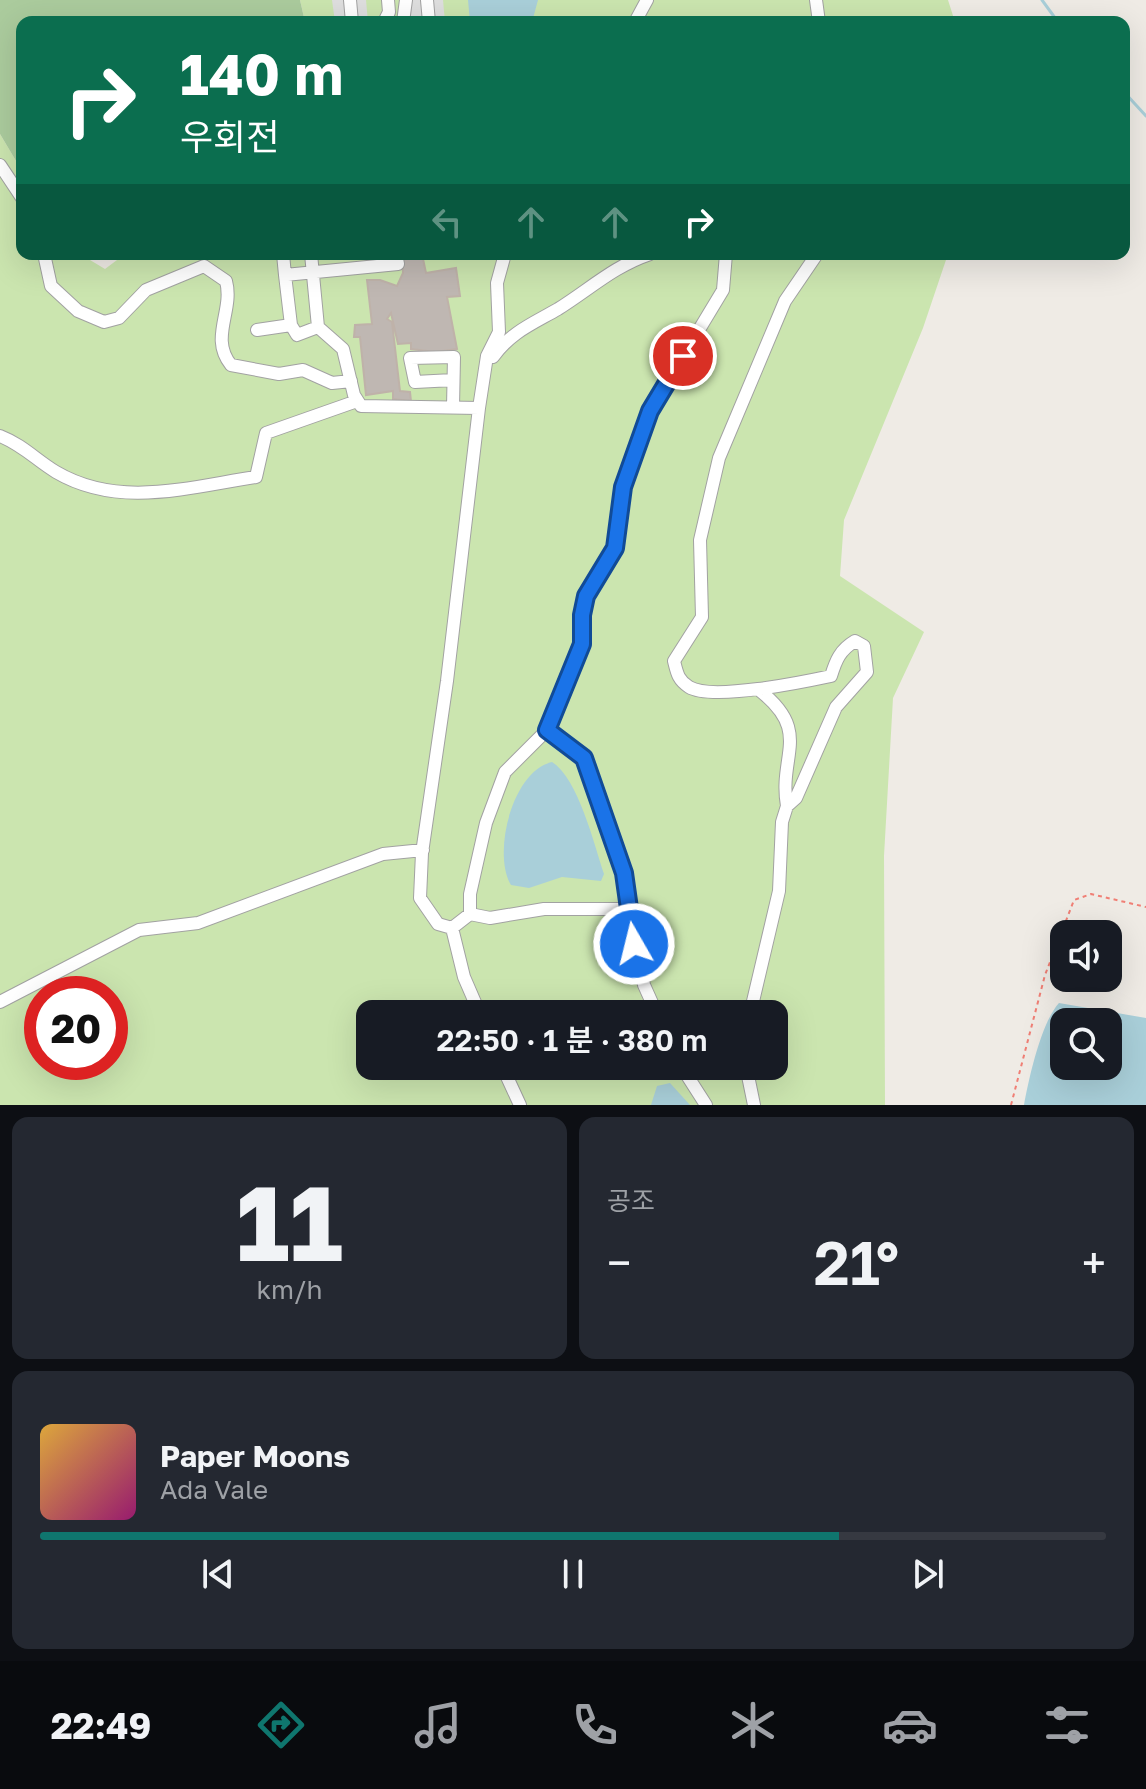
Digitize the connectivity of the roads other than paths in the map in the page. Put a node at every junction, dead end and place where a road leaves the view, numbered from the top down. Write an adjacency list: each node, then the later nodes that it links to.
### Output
1 (0, 165): 2 (lane)
2 (16, 189)
3 (45, 260): 21 (lane)
4 (284, 260): 15 (lane)
5 (312, 260): 14 (lane)
6 (333, 260): 13 (lane)
7 (363, 260): 8 (lane); 13 (lane)
8 (397, 260)
9 (503, 260): 19 (lane)
10 (632, 260): 19 (lane)
11 (726, 260): 27 (lane)
12 (813, 260): 26 (lane)
13 (334, 270): 14 (lane)
14 (313, 272): 15 (lane); 17 (lane)
15 (285, 275): 16 (lane)
16 (291, 325): 17 (lane); 18 (lane)
17 (318, 327): 21 (lane)
18 (257, 330)
19 (485, 370): 24 (lane)
20 (453, 380): 23 (lane)
21 (351, 381): 22 (lane)
22 (357, 401): 23 (lane); 25 (lane)
23 (453, 407): 24 (lane)
24 (479, 408): 29 (lane)
25 (0, 436)
26 (759, 690): 28 (lane); 28 (lane)
27 (547, 730): 30 (lane); 31 (lane)
28 (787, 806): 35 (lane)
29 (423, 850): 32 (lane); 36 (lane)
30 (630, 909): 31 (lane); 34 (lane)
31 (470, 914): 32 (lane)
32 (452, 928): 33 (lane)
33 (474, 1000)
34 (651, 1000)
35 (753, 1000)
36 (0, 1002)
37 (508, 1080): 40 (lane)
38 (690, 1080): 41 (lane)
39 (749, 1080): 42 (lane)
40 (520, 1105)
41 (706, 1105)
42 (754, 1105)

